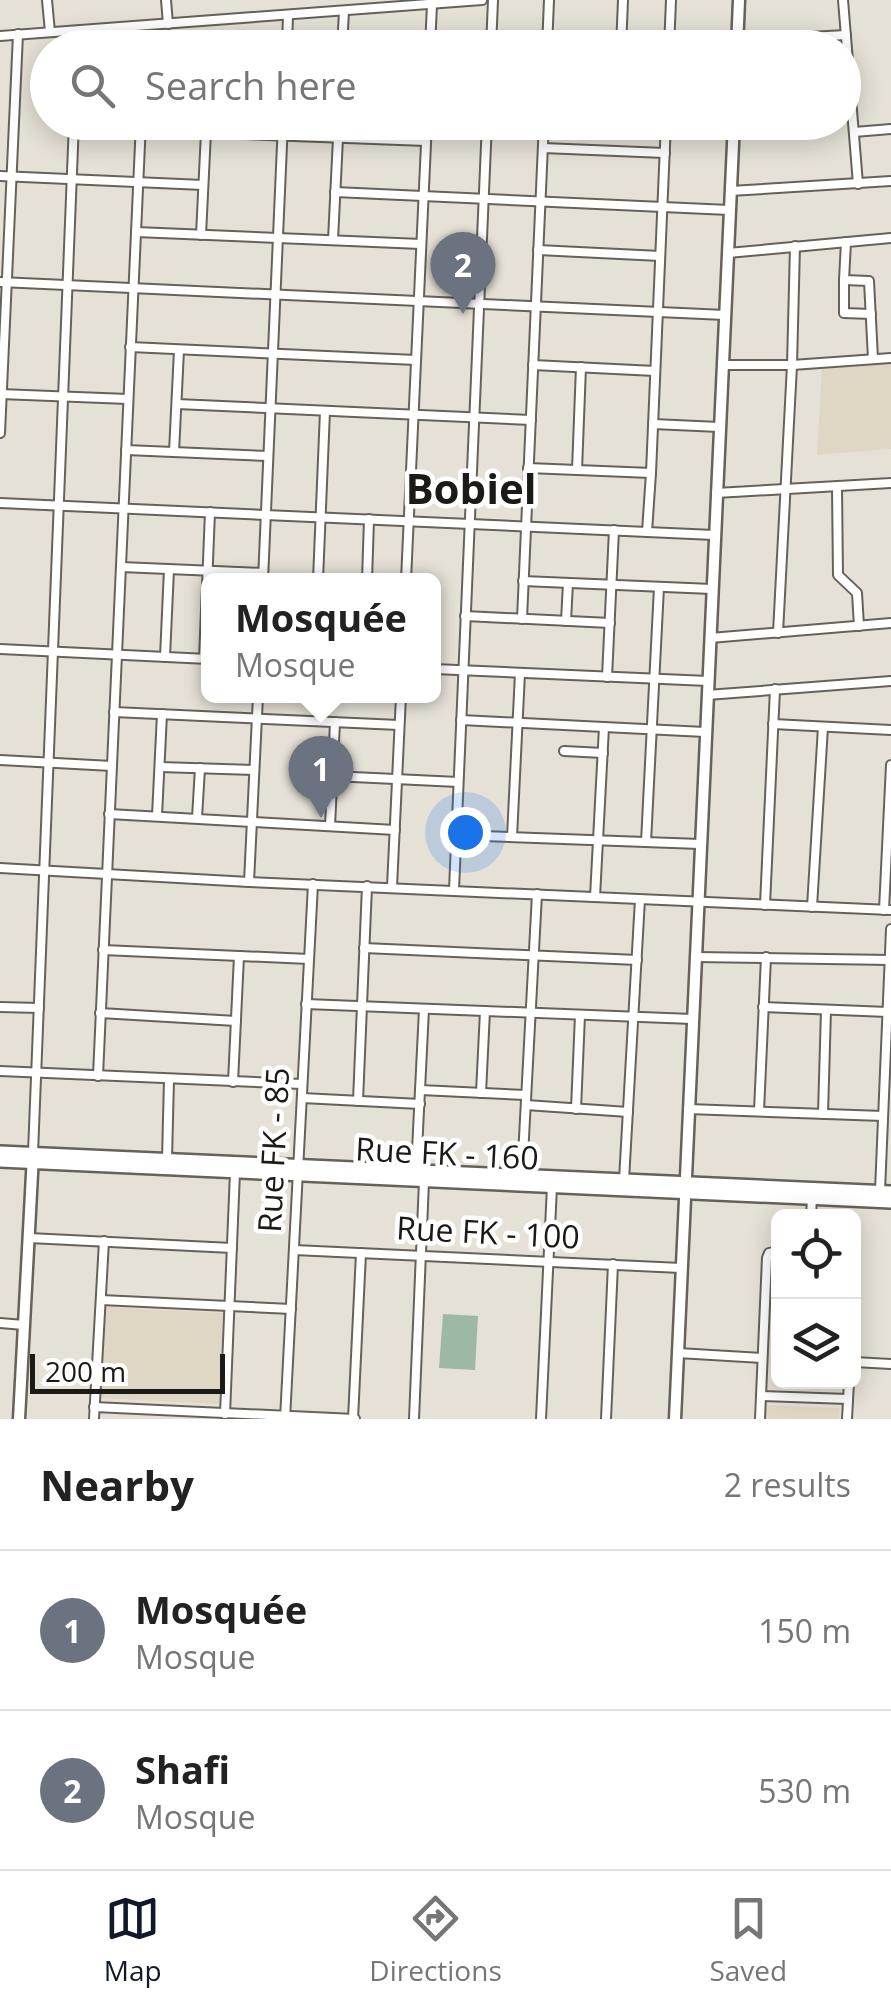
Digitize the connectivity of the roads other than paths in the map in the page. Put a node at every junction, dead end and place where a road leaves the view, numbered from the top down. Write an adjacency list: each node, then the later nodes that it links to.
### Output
1 (47, 0): 17 (street)
2 (166, 0): 16 (street)
3 (330, 0): 14 (street)
4 (482, 0): 11 (street)
5 (493, 0): 22 (street)
6 (550, 0): 23 (street)
7 (624, 0): 24 (street)
8 (671, 0): 25 (street)
9 (739, 0): 26 (street)
10 (843, 0): 27 (street)
11 (436, 2): 12 (street); 21 (street)
12 (383, 4): 13 (street)
13 (344, 10): 14 (street); 20 (street)
14 (330, 12): 15 (street)
15 (288, 15): 16 (street); 19 (street)
16 (168, 24): 18 (street)
17 (50, 30)
18 (78, 30)
19 (287, 30)
20 (343, 30)
21 (432, 30)
22 (492, 30)
23 (549, 30)
24 (623, 30)
25 (670, 30)
26 (738, 30)
27 (846, 30)
28 (30, 33): 29 (street)
29 (18, 34): 30 (street); 32 (street)
30 (0, 36)
31 (0, 120): 32 (street)
32 (14, 121): 50 (street)
33 (891, 129): 34 (street)
34 (861, 131)
35 (73, 140): 51 (street)
36 (140, 140): 52 (street)
37 (206, 140): 55 (street)
38 (283, 140): 66 (street)
39 (338, 140): 57 (street)
40 (397, 140): 46 (street)
41 (487, 140): 59 (street)
42 (543, 140): 47 (street)
43 (665, 140): 48 (street)
44 (733, 140): 56 (street)
45 (855, 140): 54 (street)
46 (426, 141): 58 (street)
47 (543, 148): 48 (street); 60 (street)
48 (665, 153): 61 (street)
49 (0, 176): 50 (street)
50 (12, 177): 51 (street); 63 (street)
51 (72, 180): 52 (street); 77 (street)
52 (138, 182): 55 (street); 64 (street)
53 (891, 182): 54 (street)
54 (858, 184): 56 (street)
55 (203, 185): 65 (street)
56 (730, 191): 62 (street)
57 (336, 192): 58 (street); 68 (street)
58 (423, 196): 59 (street); 70 (street)
59 (484, 199): 60 (street); 81 (street)
60 (540, 202): 61 (street); 72 (street)
61 (662, 207): 62 (street); 74 (street)
62 (730, 210): 73 (street)
63 (5, 226): 76 (street)
64 (136, 232): 65 (street); 78 (street)
65 (201, 234): 66 (street)
66 (278, 238): 68 (street); 79 (street)
67 (891, 238): 69 (street)
68 (333, 240): 70 (street)
69 (846, 242): 71 (street); 75 (street)
70 (421, 244): 80 (street)
71 (796, 246): 73 (street); 93 (street)
72 (538, 250): 74 (street); 82 (street)
73 (728, 253): 84 (street)
74 (660, 256): 83 (street)
75 (844, 280): 85 (street); 85 (street)
76 (4, 282): 77 (street); 86 (street)
77 (68, 285): 78 (street); 99 (street)
78 (133, 288): 79 (street); 87 (street)
79 (276, 294): 80 (street); 89 (street)
80 (418, 301): 81 (street); 92 (street)
81 (480, 304): 82 (street); 105 (street)
82 (536, 306): 83 (street); 94 (street)
83 (658, 312): 84 (street); 97 (street)
84 (724, 314): 95 (street)
85 (871, 314): 91 (street)
86 (2, 340): 98 (street)
87 (130, 348): 88 (street); 100 (street)
88 (179, 350): 89 (street); 101 (street)
89 (273, 354): 92 (street); 102 (street)
90 (891, 358): 91 (street)
91 (873, 359): 93 (street)
92 (416, 360): 104 (street)
93 (792, 364): 95 (street); 118 (street)
94 (533, 365): 96 (street); 106 (street)
95 (722, 365): 108 (street)
96 (581, 367): 97 (street); 114 (street)
97 (655, 370): 107 (street)
98 (1, 394): 99 (street); 109 (street)
99 (63, 396): 100 (street); 121 (street)
100 (128, 400): 110 (street)
101 (176, 404): 102 (street); 111 (street)
102 (270, 408): 103 (street); 112 (street)
103 (325, 410): 104 (street); 125 (street)
104 (414, 414): 105 (street); 127 (street)
105 (474, 417): 106 (street); 128 (street)
106 (531, 420): 113 (street)
107 (653, 424): 108 (street); 115 (street)
108 (720, 428): 119 (street)
109 (0, 434)
110 (126, 450): 111 (street); 122 (street)
111 (174, 452): 112 (street)
112 (268, 456): 124 (street)
113 (528, 468): 114 (street); 129 (street)
114 (577, 470): 115 (street)
115 (650, 473): 131 (street)
116 (891, 483): 117 (street)
117 (837, 486): 118 (street); 151 (street)
118 (785, 490): 119 (street); 152 (street)
119 (716, 492): 132 (street)
120 (0, 503): 121 (street)
121 (59, 506): 122 (street); 155 (street)
122 (123, 508): 123 (street); 133 (street)
123 (210, 512): 124 (street); 135 (street)
124 (266, 514): 125 (street); 137 (street)
125 (320, 517): 126 (street); 138 (street)
126 (369, 519): 127 (street); 139 (street)
127 (408, 521): 128 (street); 140 (street)
128 (470, 524): 129 (street); 146 (street)
129 (526, 526): 130 (street); 141 (street)
130 (614, 530): 131 (street); 143 (street)
131 (648, 532): 132 (street)
132 (714, 534): 145 (street)
133 (120, 567): 134 (street); 156 (street)
134 (169, 569): 135 (street); 157 (street)
135 (208, 571): 136 (street)
136 (226, 573)
137 (263, 573)
138 (318, 573)
139 (366, 573)
140 (406, 573)
141 (524, 580): 142 (street); 147 (street)
142 (568, 582): 143 (street); 148 (street)
143 (612, 584): 144 (street); 149 (street)
144 (659, 586): 145 (street); 163 (street)
145 (712, 589): 153 (street)
146 (466, 616): 147 (street); 160 (street)
147 (522, 619): 148 (street)
148 (566, 621): 149 (street)
149 (610, 622): 162 (street)
150 (891, 623): 151 (street)
151 (859, 626): 152 (street)
152 (778, 632): 153 (street)
153 (710, 638): 165 (street)
154 (0, 650): 155 (street)
155 (53, 652): 156 (street); 186 (street)
156 (117, 654): 157 (street); 170 (street)
157 (165, 657): 158 (street)
158 (201, 659)
159 (441, 669): 160 (street)
160 (463, 670): 161 (street); 173 (street)
161 (520, 673): 162 (street); 175 (street)
162 (608, 676): 163 (street)
163 (655, 678): 165 (street); 180 (street)
164 (891, 680): 166 (street)
165 (708, 681): 167 (street)
166 (775, 689): 167 (street); 176 (street)
167 (707, 695): 182 (street)
168 (257, 703): 172 (street)
169 (401, 703): 177 (street)
170 (114, 712): 171 (street); 188 (street)
171 (162, 714): 172 (street); 189 (street)
172 (256, 720): 174 (street); 191 (street)
173 (461, 720): 175 (street); 194 (street)
174 (335, 722): 177 (street); 192 (street)
175 (518, 722): 178 (street); 202 (street)
176 (773, 724): 179 (street); 218 (street)
177 (400, 725): 193 (street)
178 (604, 726): 180 (street); 184 (street)
179 (823, 727): 181 (street); 219 (street)
180 (653, 729): 182 (street); 204 (street)
181 (891, 730)
182 (705, 732): 205 (street)
183 (564, 751): 184 (street)
184 (603, 753): 203 (street)
185 (0, 760): 186 (street)
186 (48, 762): 188 (street); 207 (street)
187 (891, 765): 220 (street)
188 (112, 766): 195 (street)
189 (160, 766): 190 (street); 196 (street)
190 (200, 768): 191 (street); 197 (street)
191 (254, 770): 198 (street)
192 (332, 776): 193 (street); 199 (street)
193 (397, 779): 194 (street); 200 (street)
194 (458, 782): 201 (street)
195 (110, 814): 196 (street); 208 (street)
196 (157, 816): 197 (street)
197 (198, 818): 198 (street)
198 (252, 822): 199 (street); 209 (street)
199 (330, 826): 200 (street)
200 (395, 830): 212 (street)
201 (456, 835): 202 (street); 213 (street)
202 (512, 837): 203 (street)
203 (598, 840): 204 (street); 215 (street)
204 (646, 842): 205 (street)
205 (700, 844): 217 (street)
206 (0, 868): 207 (street)
207 (44, 870): 208 (street); 234 (street)
208 (107, 873): 209 (street); 223 (street)
209 (249, 882): 210 (street)
210 (312, 884): 211 (street); 228 (street, Rue FK - 85)
211 (367, 886): 212 (street); 222 (street)
212 (392, 887): 213 (street)
213 (454, 890): 214 (street)
214 (537, 894): 215 (street); 225 (street)
215 (595, 897): 216 (street)
216 (640, 899): 217 (street); 229 (street)
217 (698, 903): 218 (street); 226 (street)
218 (765, 905): 219 (street)
219 (812, 907): 220 (street)
220 (888, 910)
221 (891, 929): 230 (street)
222 (364, 948): 225 (street); 232 (street)
223 (103, 950): 224 (street); 239 (street)
224 (239, 956): 228 (street); 245 (street)
225 (534, 956): 229 (street); 241 (street)
226 (695, 958): 227 (street); 244 (street)
227 (766, 958): 230 (street); 235 (street)
228 (308, 959): 231 (street, Rue FK - 85)
229 (637, 960): 243 (street)
230 (890, 960): 240 (street)
231 (306, 1004): 232 (street); 252 (street, Rue FK - 85)
232 (362, 1006): 236 (street); 257 (street)
233 (0, 1007): 234 (street)
234 (38, 1008): 248 (street)
235 (764, 1008): 237 (street); 261 (street)
236 (424, 1009): 238 (street); 253 (street)
237 (826, 1010): 240 (street); 263 (street)
238 (485, 1011): 241 (street); 254 (street)
239 (100, 1012): 245 (street); 249 (street)
240 (888, 1012): 246 (street)
241 (531, 1013): 242 (street); 256 (street)
242 (580, 1015): 243 (street); 259 (street)
243 (634, 1017): 244 (street); 262 (street)
244 (692, 1019): 260 (street)
245 (236, 1022): 251 (street)
246 (889, 1041): 264 (street)
247 (0, 1072): 248 (street)
248 (36, 1073): 249 (street); 266 (street)
249 (98, 1076): 250 (street)
250 (169, 1079): 251 (street); 267 (street)
251 (233, 1082): 252 (street)
252 (302, 1084): 255 (street, Rue FK - 85)
253 (420, 1090): 254 (street); 258 (street)
254 (481, 1093): 256 (street)
255 (302, 1098): 257 (street); 269 (street, Rue FK - 85)
256 (526, 1100): 259 (street); 271 (street)
257 (358, 1101): 258 (street)
258 (420, 1104): 272 (street)
259 (576, 1108): 262 (street)
260 (688, 1109): 261 (street); 275 (street)
261 (759, 1111): 263 (street)
262 (628, 1112): 273 (street)
263 (822, 1114): 264 (street)
264 (883, 1116): 276 (street)
265 (0, 1152): 266 (main road, Rue FK - 160)
266 (32, 1158): 267 (main road, Rue FK - 160); 268 (main road, Rue FK - 160); 270 (main road, Rue FK - 160); 280 (street)
267 (166, 1159): 269 (main road, Rue FK - 160)
268 (0, 1161)
269 (298, 1170): 270 (main road, Rue FK - 160); 272 (main road, Rue FK - 160); 283 (street, Rue FK - 85)
270 (235, 1172): 282 (street)
271 (522, 1175): 272 (main road, Rue FK - 160); 273 (main road, Rue FK - 160)
272 (419, 1177): 274 (main road, Rue FK - 160); 285 (street)
273 (624, 1180): 275 (main road, Rue FK - 160)
274 (552, 1186): 275 (main road, Rue FK - 160); 286 (street)
275 (684, 1187): 276 (main road, Rue FK - 160); 277 (main road, Rue FK - 160); 288 (street)
276 (886, 1191)
277 (812, 1198): 278 (main road, Rue FK - 160); 279 (street)
278 (891, 1202)
279 (811, 1209)
280 (28, 1238): 281 (street); 296 (street)
281 (104, 1242): 282 (street); 290 (street)
282 (232, 1248): 291 (street)
283 (294, 1250): 284 (street, Rue FK - 100); 292 (street, Rue FK - 85)
284 (361, 1252): 285 (street, Rue FK - 100); 309 (street)
285 (421, 1255): 286 (street, Rue FK - 100); 310 (street)
286 (549, 1261): 287 (street, Rue FK - 100); 311 (street)
287 (613, 1264): 288 (street, Rue FK - 100); 312 (street)
288 (681, 1268): 297 (street)
289 (771, 1273): 293 (street)
290 (100, 1300): 291 (street); 304 (street)
291 (230, 1306): 292 (street); 305 (street)
292 (291, 1309): 306 (street, Rue FK - 85)
293 (764, 1323): 295 (street); 298 (street)
294 (0, 1324): 296 (street)
295 (771, 1324)
296 (24, 1325): 307 (street)
297 (678, 1353): 298 (street); 313 (street)
298 (762, 1358): 302 (street)
299 (861, 1362): 300 (street)
300 (891, 1364)
301 (849, 1389): 303 (street)
302 (761, 1396): 303 (street); 314 (street)
303 (848, 1399): 315 (street)
304 (94, 1407): 305 (street); 308 (street)
305 (225, 1414): 306 (street)
306 (285, 1418): 309 (street)
307 (20, 1419)
308 (94, 1419)
309 (354, 1419)
310 (414, 1419)
311 (541, 1419)
312 (606, 1419)
313 (674, 1419)
314 (760, 1419)
315 (847, 1419)

